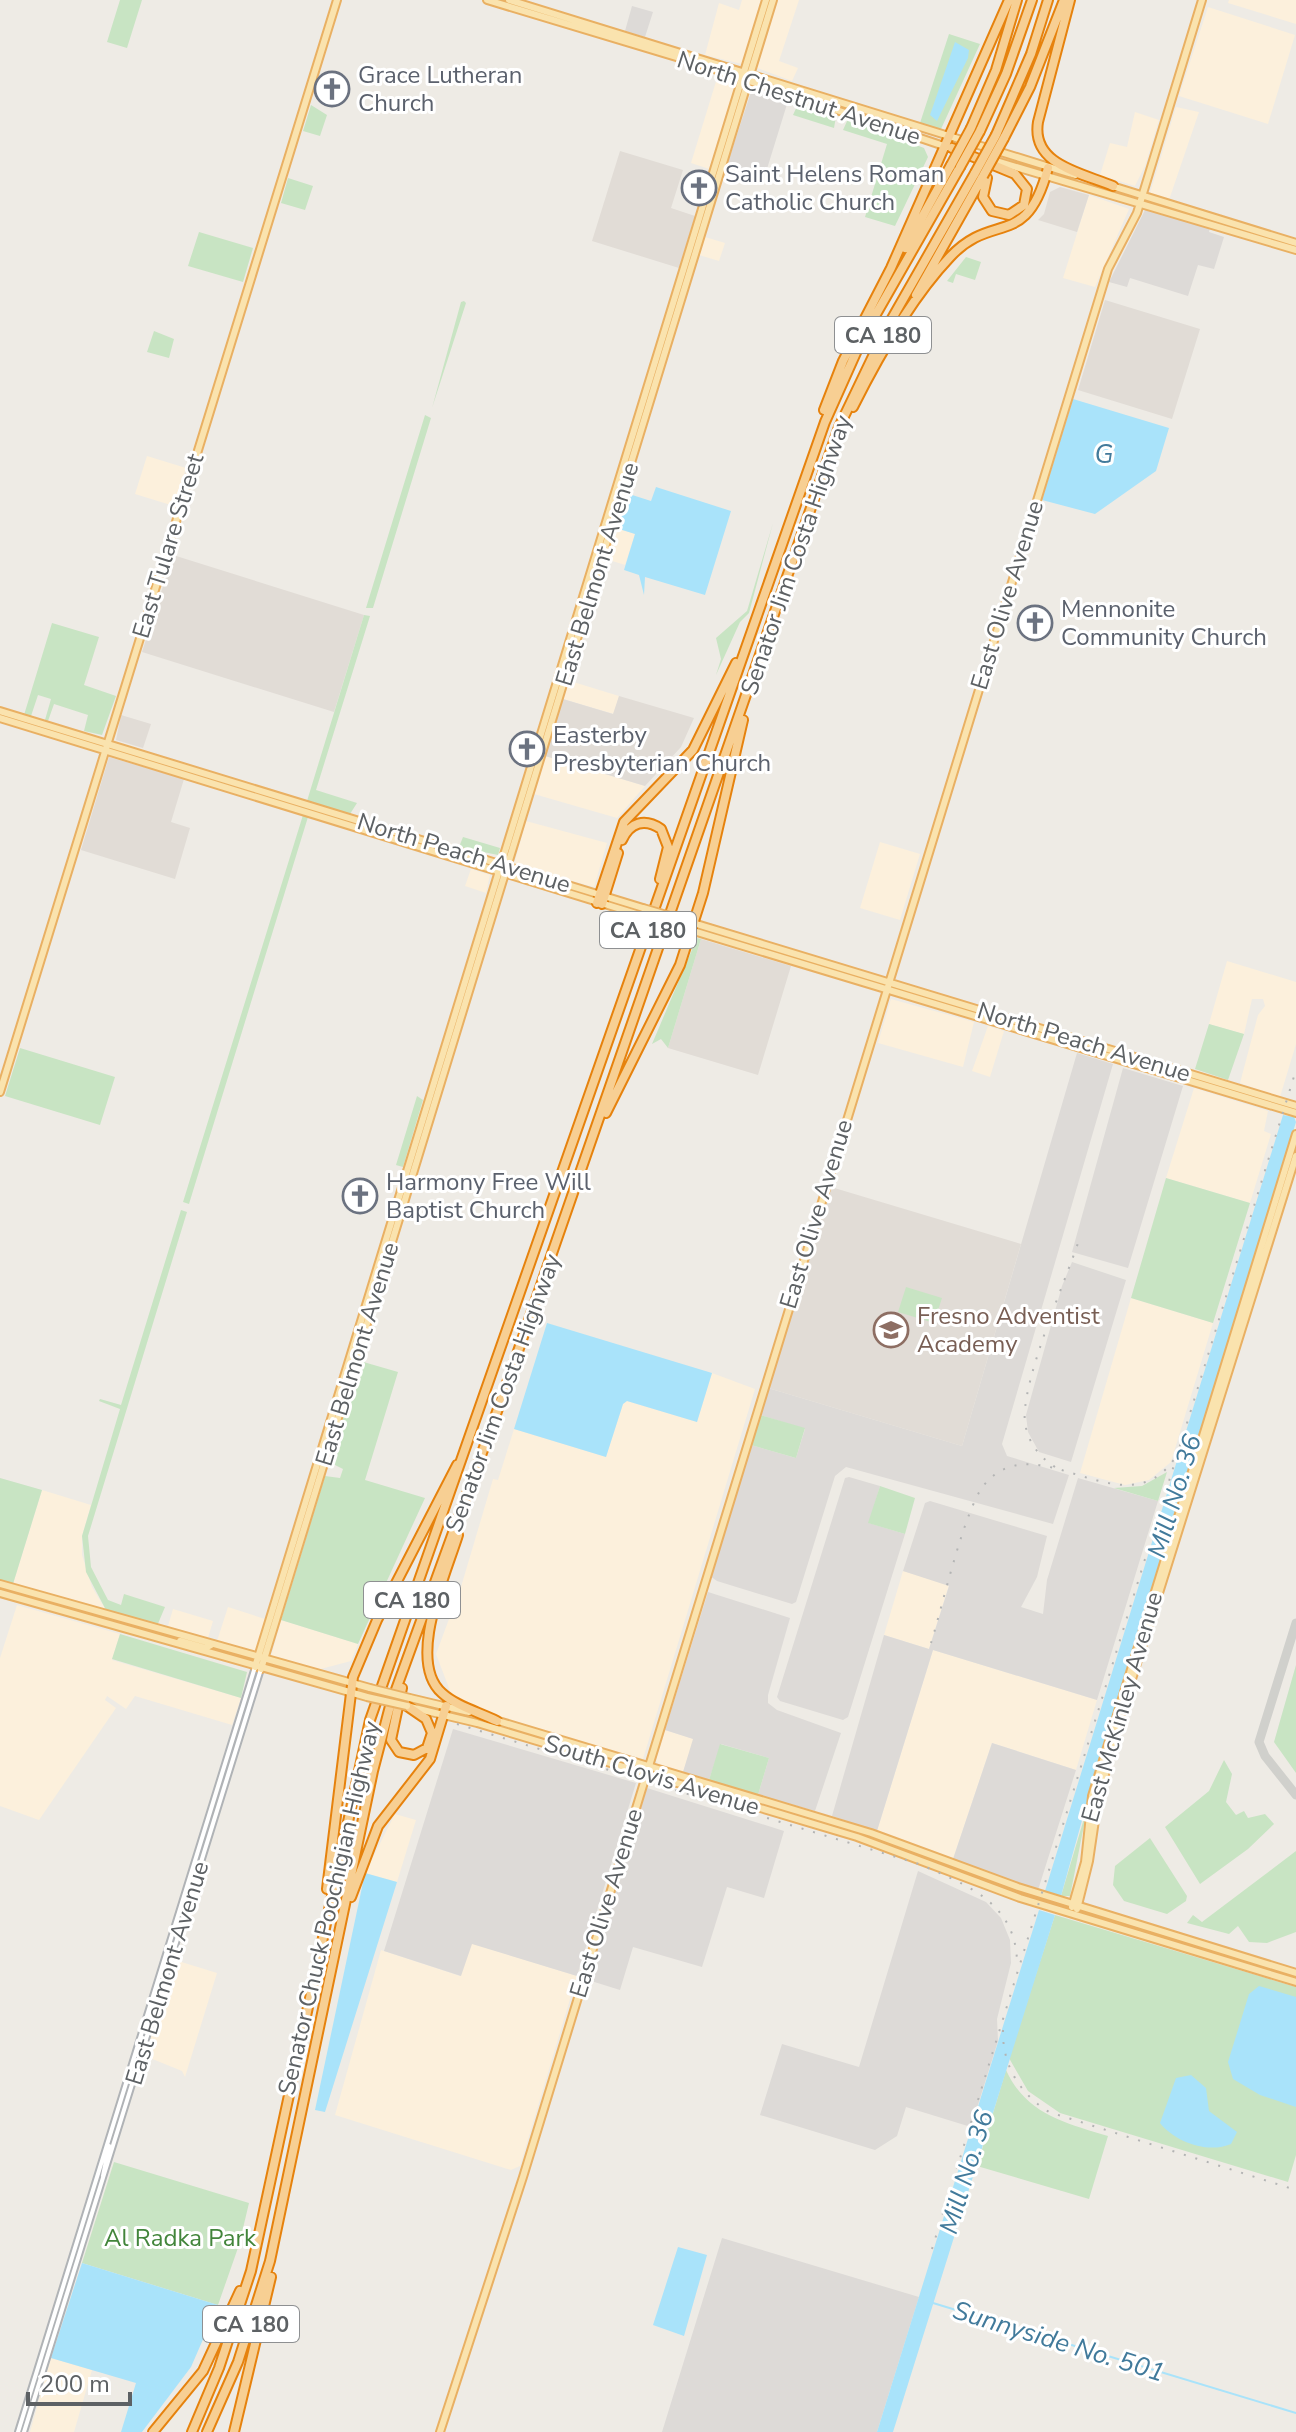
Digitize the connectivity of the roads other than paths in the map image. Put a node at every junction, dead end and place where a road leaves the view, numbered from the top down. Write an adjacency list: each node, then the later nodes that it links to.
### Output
1 (337, 0): 33 (main road, East Tulare Street)
2 (487, 0): 12 (main road, North Chestnut Avenue)
3 (509, 0): 12 (main road, North Chestnut Avenue)
4 (766, 0): 12 (main road, East Belmont Avenue)
5 (773, 0): 12 (main road, East Belmont Avenue)
6 (1009, 0): 17 (highway)
7 (1017, 0): 15 (highway)
8 (1032, 0): 15 (highway)
9 (1048, 0): 16 (highway, Senator Jim Costa Highway / CA 180)
10 (1067, 0): 16 (highway); 21 (highway)
11 (1202, 0): 22 (main road, East Olive Avenue)
12 (746, 76): 13 (main road, North Chestnut Avenue); 14 (main road, North Chestnut Avenue); 40 (main road, East Belmont Avenue)
13 (794, 96): 14 (main road); 17 (main road, North Chestnut Avenue)
14 (846, 104): 17 (main road, North Chestnut Avenue)
15 (976, 129): 18 (highway, bridge)
16 (1002, 137): 20 (highway, Senator Jim Costa Highway / CA 180, bridge)
17 (948, 144): 19 (main road, North Chestnut Avenue); 19 (main road, North Chestnut Avenue); 20 (highway); 25 (highway)
18 (955, 166): 25 (highway); 27 (highway, Senator Jim Costa Highway / CA 180)
19 (1047, 172): 21 (main road, North Chestnut Avenue); 22 (main road, North Chestnut Avenue); 26 (highway)
20 (982, 175): 26 (highway); 28 (highway, Senator Jim Costa Highway / CA 180)
21 (1113, 186): 22 (main road, North Chestnut Avenue)
22 (1141, 199): 23 (main road, North Chestnut Avenue); 24 (main road, North Chestnut Avenue); 44 (main road, East Olive Avenue)
23 (1296, 243)
24 (1296, 250)
25 (880, 290): 27 (highway)
26 (886, 347): 28 (highway)
27 (806, 476): 29 (highway, Senator Jim Costa Highway / CA 180)
28 (811, 507): 30 (highway, Senator Jim Costa Highway / CA 180)
29 (758, 615): 41 (highway); 46 (highway, Senator Jim Costa Highway / CA 180)
30 (772, 620): 42 (highway); 53 (highway, Senator Jim Costa Highway / CA 180)
31 (0, 711): 33 (main road, North Peach Avenue)
32 (0, 718): 33 (main road)
33 (106, 745): 34 (main road, North Peach Avenue); 35 (main road, North Peach Avenue); 49 (main road, East Tulare Street)
34 (251, 794): 35 (main road); 36 (main road, North Peach Avenue)
35 (283, 797): 37 (main road, North Peach Avenue)
36 (328, 818): 37 (main road); 38 (main road, North Peach Avenue)
37 (355, 820): 39 (main road, North Peach Avenue)
38 (402, 842): 39 (main road); 40 (main road, North Peach Avenue)
39 (438, 846): 40 (main road, North Peach Avenue)
40 (502, 870): 41 (main road, North Peach Avenue); 68 (main road, East Belmont Avenue)
41 (601, 899): 42 (main road, North Peach Avenue, bridge); 46 (highway)
42 (692, 927): 43 (main road, North Peach Avenue); 43 (main road, North Peach Avenue); 53 (highway)
43 (752, 946): 44 (main road, North Peach Avenue); 44 (main road, North Peach Avenue)
44 (886, 987): 45 (main road, North Peach Avenue); 47 (main road, North Peach Avenue); 76 (main road, East Olive Avenue)
45 (983, 1019): 47 (main road); 48 (main road, North Peach Avenue)
46 (617, 1022): 57 (highway, Senator Jim Costa Highway / CA 180)
47 (1022, 1024): 48 (main road, North Peach Avenue)
48 (1121, 1057): 50 (main road, North Peach Avenue); 50 (main road, North Peach Avenue)
49 (0, 1092)
50 (1293, 1109)
51 (1296, 1134): 54 (main road, East McKinley Avenue)
52 (1296, 1156): 55 (main road, East McKinley Avenue)
53 (583, 1165): 60 (highway, Senator Jim Costa Highway / CA 180)
54 (1239, 1318): 55 (main road); 56 (main road, East McKinley Avenue)
55 (1233, 1359): 58 (main road, East McKinley Avenue)
56 (1225, 1363): 58 (main road); 59 (main road, East McKinley Avenue)
57 (489, 1390): 70 (highway); 81 (highway, Senator Chuck Poochigian Highway / CA 180)
58 (1216, 1413): 59 (main road, East McKinley Avenue)
59 (1204, 1439): 77 (main road, East McKinley Avenue); 78 (main road, East McKinley Avenue)
60 (483, 1454): 63 (highway, Senator Jim Costa Highway / CA 180); 73 (highway)
61 (0, 1584): 65 (main road, South Clovis Avenue)
62 (0, 1593): 64 (main road, South Clovis Avenue)
63 (426, 1607): 71 (highway); 82 (highway, Senator Jim Costa Highway / CA 180)
64 (141, 1633): 65 (main road); 66 (main road, South Clovis Avenue)
65 (190, 1638): 67 (main road, South Clovis Avenue)
66 (168, 1641): 67 (main road); 69 (main road, South Clovis Avenue)
67 (212, 1644): 68 (main road, South Clovis Avenue)
68 (261, 1659): 69 (main road, East Belmont Avenue); 70 (main road, South Clovis Avenue)
69 (258, 1668): 70 (main road, South Clovis Avenue); 85 (street, East Belmont Avenue); 86 (street, East Belmont Avenue)
70 (350, 1688): 71 (main road, South Clovis Avenue, bridge); 71 (main road, South Clovis Avenue, bridge); 81 (highway)
71 (408, 1702): 72 (main road, South Clovis Avenue)
72 (445, 1710): 73 (main road, South Clovis Avenue); 74 (main road, South Clovis Avenue); 82 (highway)
73 (497, 1721): 75 (main road, South Clovis Avenue)
74 (477, 1723): 75 (main road); 76 (main road, South Clovis Avenue)
75 (531, 1731): 76 (main road, South Clovis Avenue)
76 (647, 1770): 79 (main road, South Clovis Avenue); 80 (main road, South Clovis Avenue); 95 (main road, East Olive Avenue)
77 (1098, 1778): 78 (main road); 79 (main road, East McKinley Avenue)
78 (1094, 1821): 79 (main road, East McKinley Avenue)
79 (1075, 1905): 80 (main road, East McKinley Avenue); 83 (main road, South Clovis Avenue)
80 (1072, 1915): 84 (main road, South Clovis Avenue)
81 (318, 1953): 88 (highway, Senator Chuck Poochigian Highway / CA 180)
82 (334, 1955): 87 (highway, Senator Chuck Poochigian Highway / CA 180)
83 (1296, 1973)
84 (1296, 1982)
85 (109, 2136): 86 (street); 89 (street, East Belmont Avenue)
86 (104, 2177): 90 (street, East Belmont Avenue)
87 (280, 2212): 93 (highway, Senator Chuck Poochigian Highway / CA 180); 94 (highway)
88 (256, 2249): 91 (highway); 92 (highway, Senator Chuck Poochigian Highway / CA 180)
89 (18, 2432)
90 (24, 2432)
91 (153, 2432)
92 (192, 2432)
93 (208, 2432)
94 (234, 2432)
95 (440, 2432)

